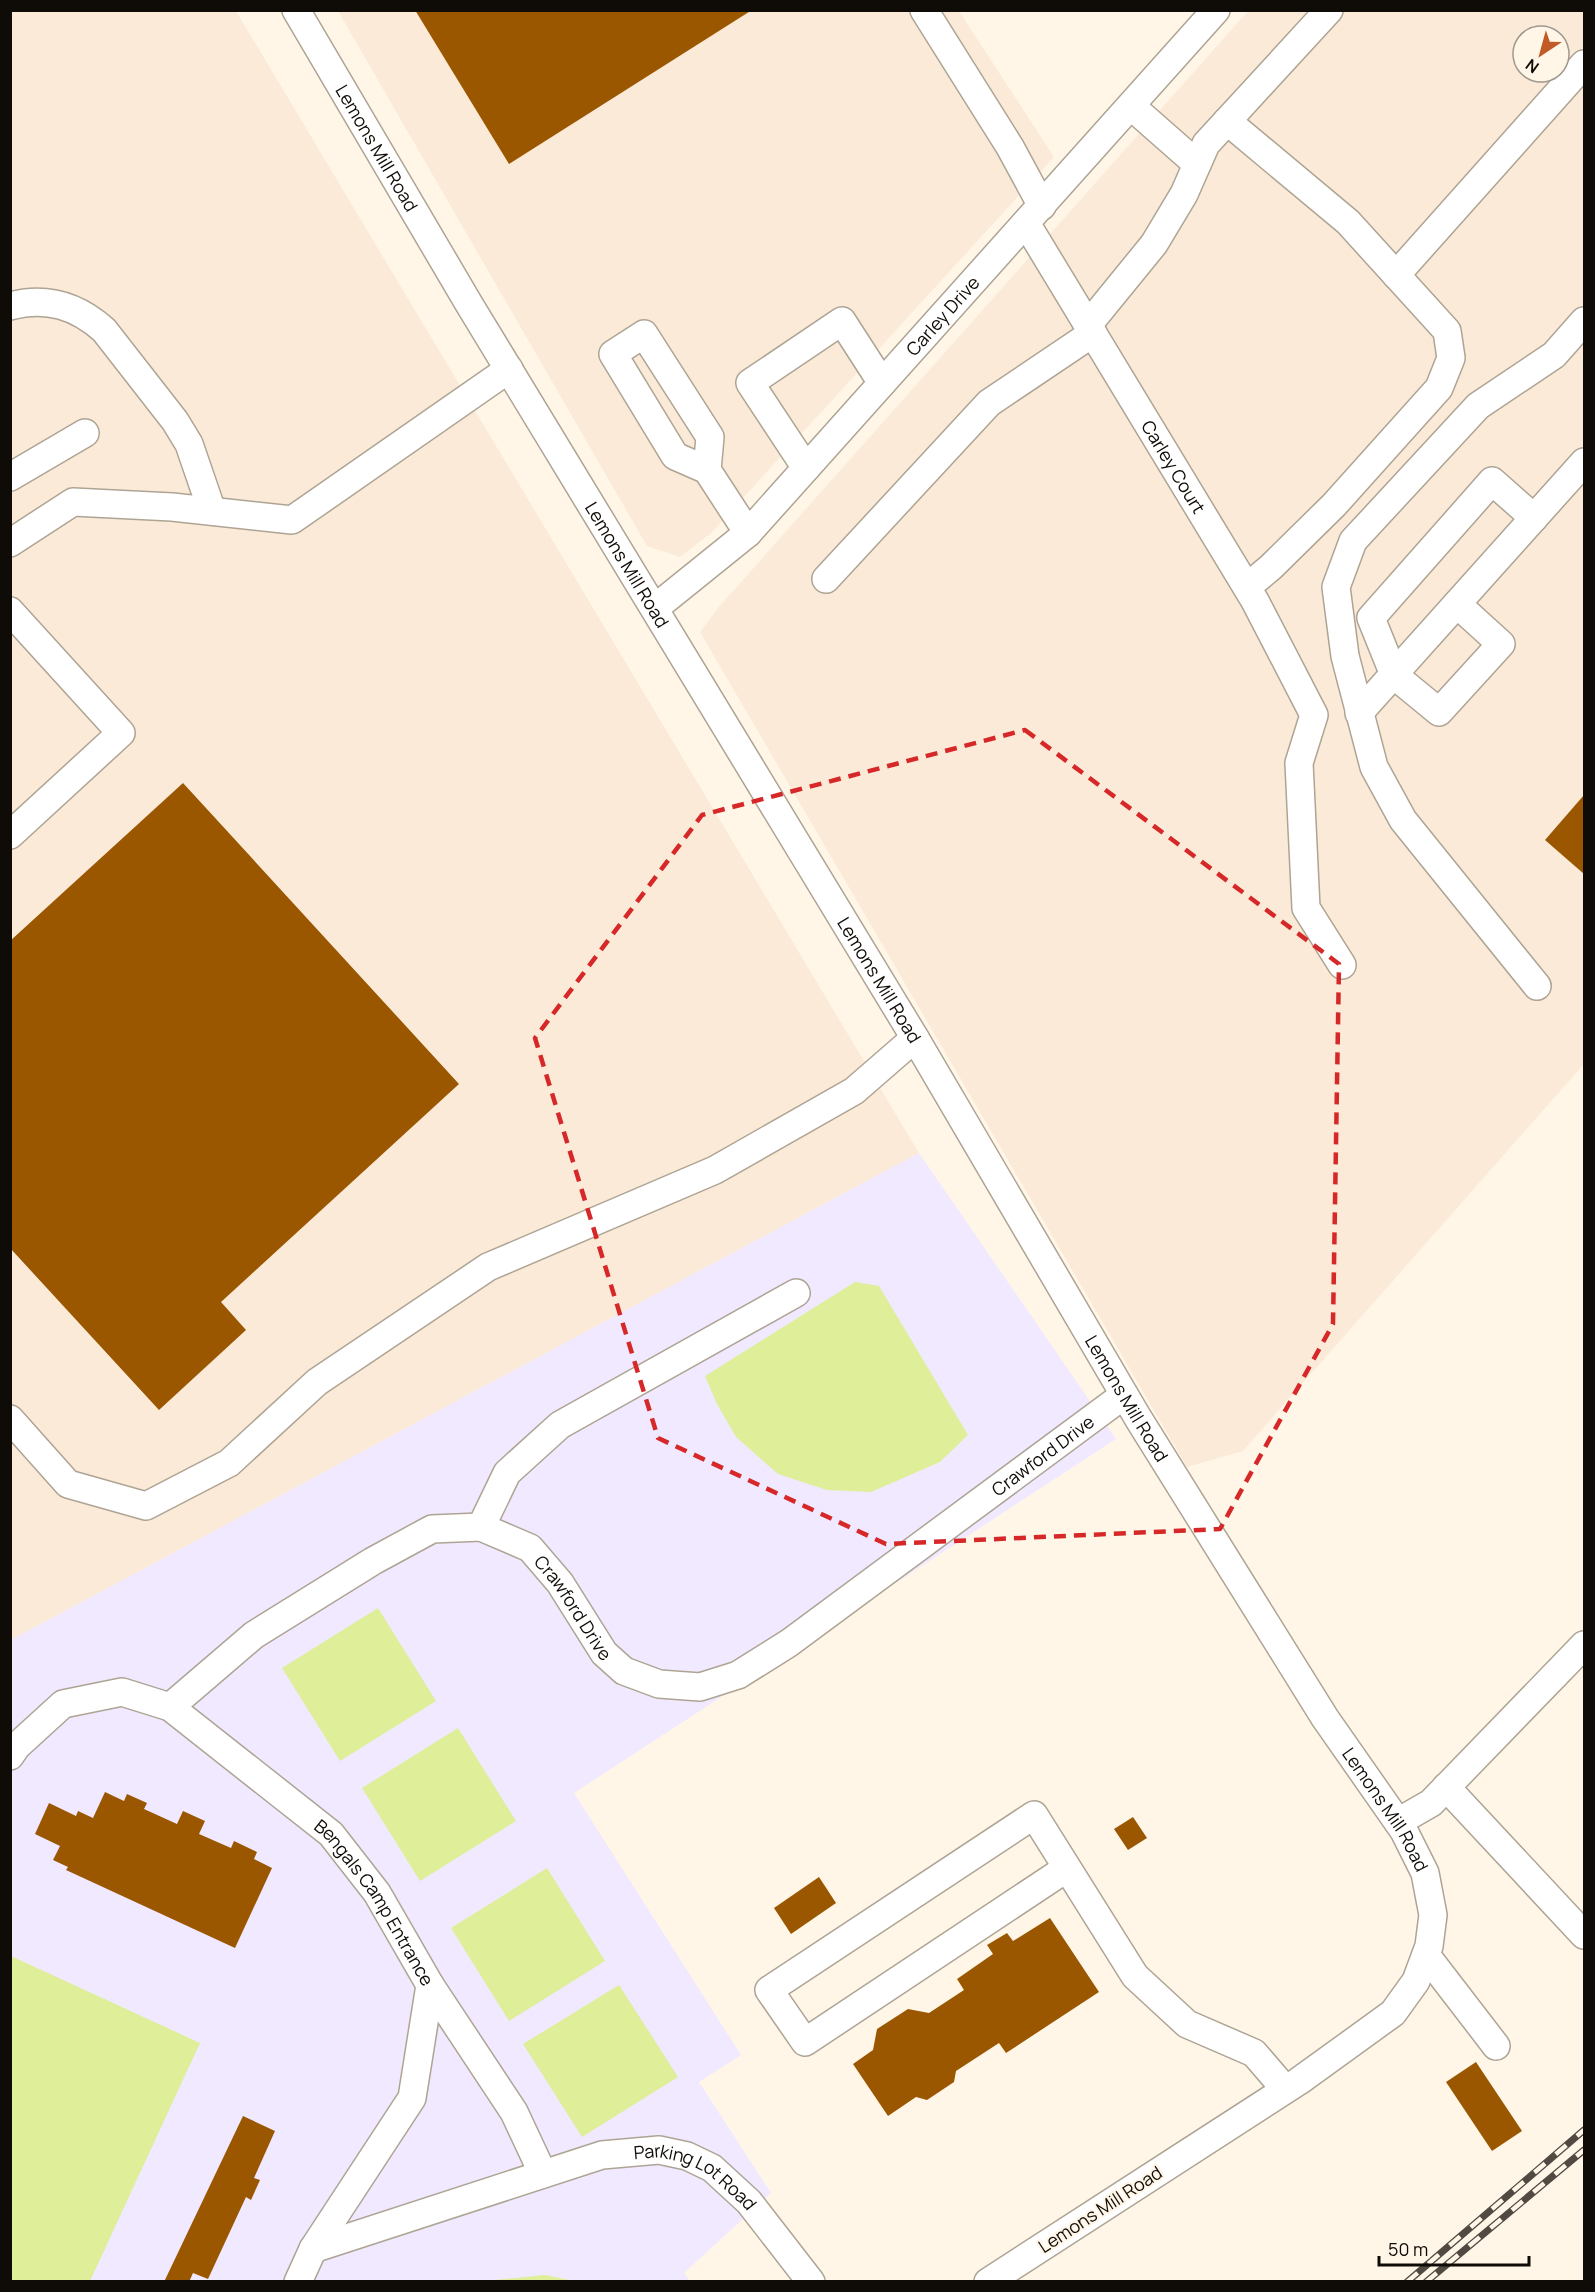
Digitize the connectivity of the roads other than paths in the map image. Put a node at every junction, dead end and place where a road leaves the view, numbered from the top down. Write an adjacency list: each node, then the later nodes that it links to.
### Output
1 (296, 10): 14 (street, Lemons Mill Road)
2 (924, 10): 9 (street, Carley Court)
3 (1216, 10): 6 (street, Carley Drive)
4 (1329, 10): 7 (street)
5 (1584, 64): 10 (street)
6 (1131, 106): 8 (street); 9 (street, Carley Drive)
7 (1227, 122): 8 (street); 10 (street)
8 (1197, 164): 13 (street)
9 (1034, 214): 13 (street, Carley Court); 15 (street, Carley Drive)
10 (1396, 275): 26 (street)
11 (10, 306): 21 (street)
12 (1584, 321): 31 (street)
13 (1090, 329): 25 (street); 26 (street, Carley Court)
14 (509, 369): 21 (street); 28 (street, Lemons Mill Road)
15 (882, 383): 18 (street, Carley Drive); 18 (street)
16 (85, 433): 20 (street)
17 (1584, 462): 22 (street)
18 (806, 468): 23 (street, Carley Drive)
19 (707, 470): 19 (street); 23 (street)
20 (10, 477)
21 (212, 512): 24 (street)
22 (1534, 518): 27 (street); 30 (street)
23 (748, 533): 28 (street, Carley Drive)
24 (10, 543)
25 (826, 579)
26 (1247, 587): 33 (street, Carley Court)
27 (1457, 604): 30 (street); 30 (street)
28 (655, 608): 35 (street, Lemons Mill Road)
29 (10, 610): 32 (street)
30 (1394, 675): 31 (street)
31 (1359, 713): 34 (street)
32 (10, 835)
33 (1342, 965)
34 (1537, 986)
35 (915, 1038): 37 (street, Lemons Mill Road); 38 (street)
36 (796, 1293): 39 (street)
37 (1124, 1395): 39 (street, Crawford Drive); 44 (street, Lemons Mill Road)
38 (10, 1419)
39 (481, 1527): 41 (street, Crawford Drive)
40 (1584, 1645): 43 (street)
41 (170, 1707): 42 (street); 48 (street, Bengals Camp Entrance)
42 (13, 1751)
43 (1446, 1787): 44 (street); 46 (street)
44 (1398, 1822): 47 (street, Lemons Mill Road)
45 (1067, 1868): 45 (street); 50 (street)
46 (1584, 1935)
47 (1426, 1955): 49 (street); 50 (street, Lemons Mill Road)
48 (430, 1985): 51 (street); 52 (street, Bengals Camp Entrance)
49 (1496, 2046)
50 (1285, 2089): 55 (street, Lemons Mill Road)
51 (543, 2174): 52 (street, Parking Lot Road); 54 (street, Parking Lot Road)
52 (313, 2249): 53 (street, Bengals Camp Entrance)
53 (298, 2282)
54 (811, 2282)
55 (988, 2282)

